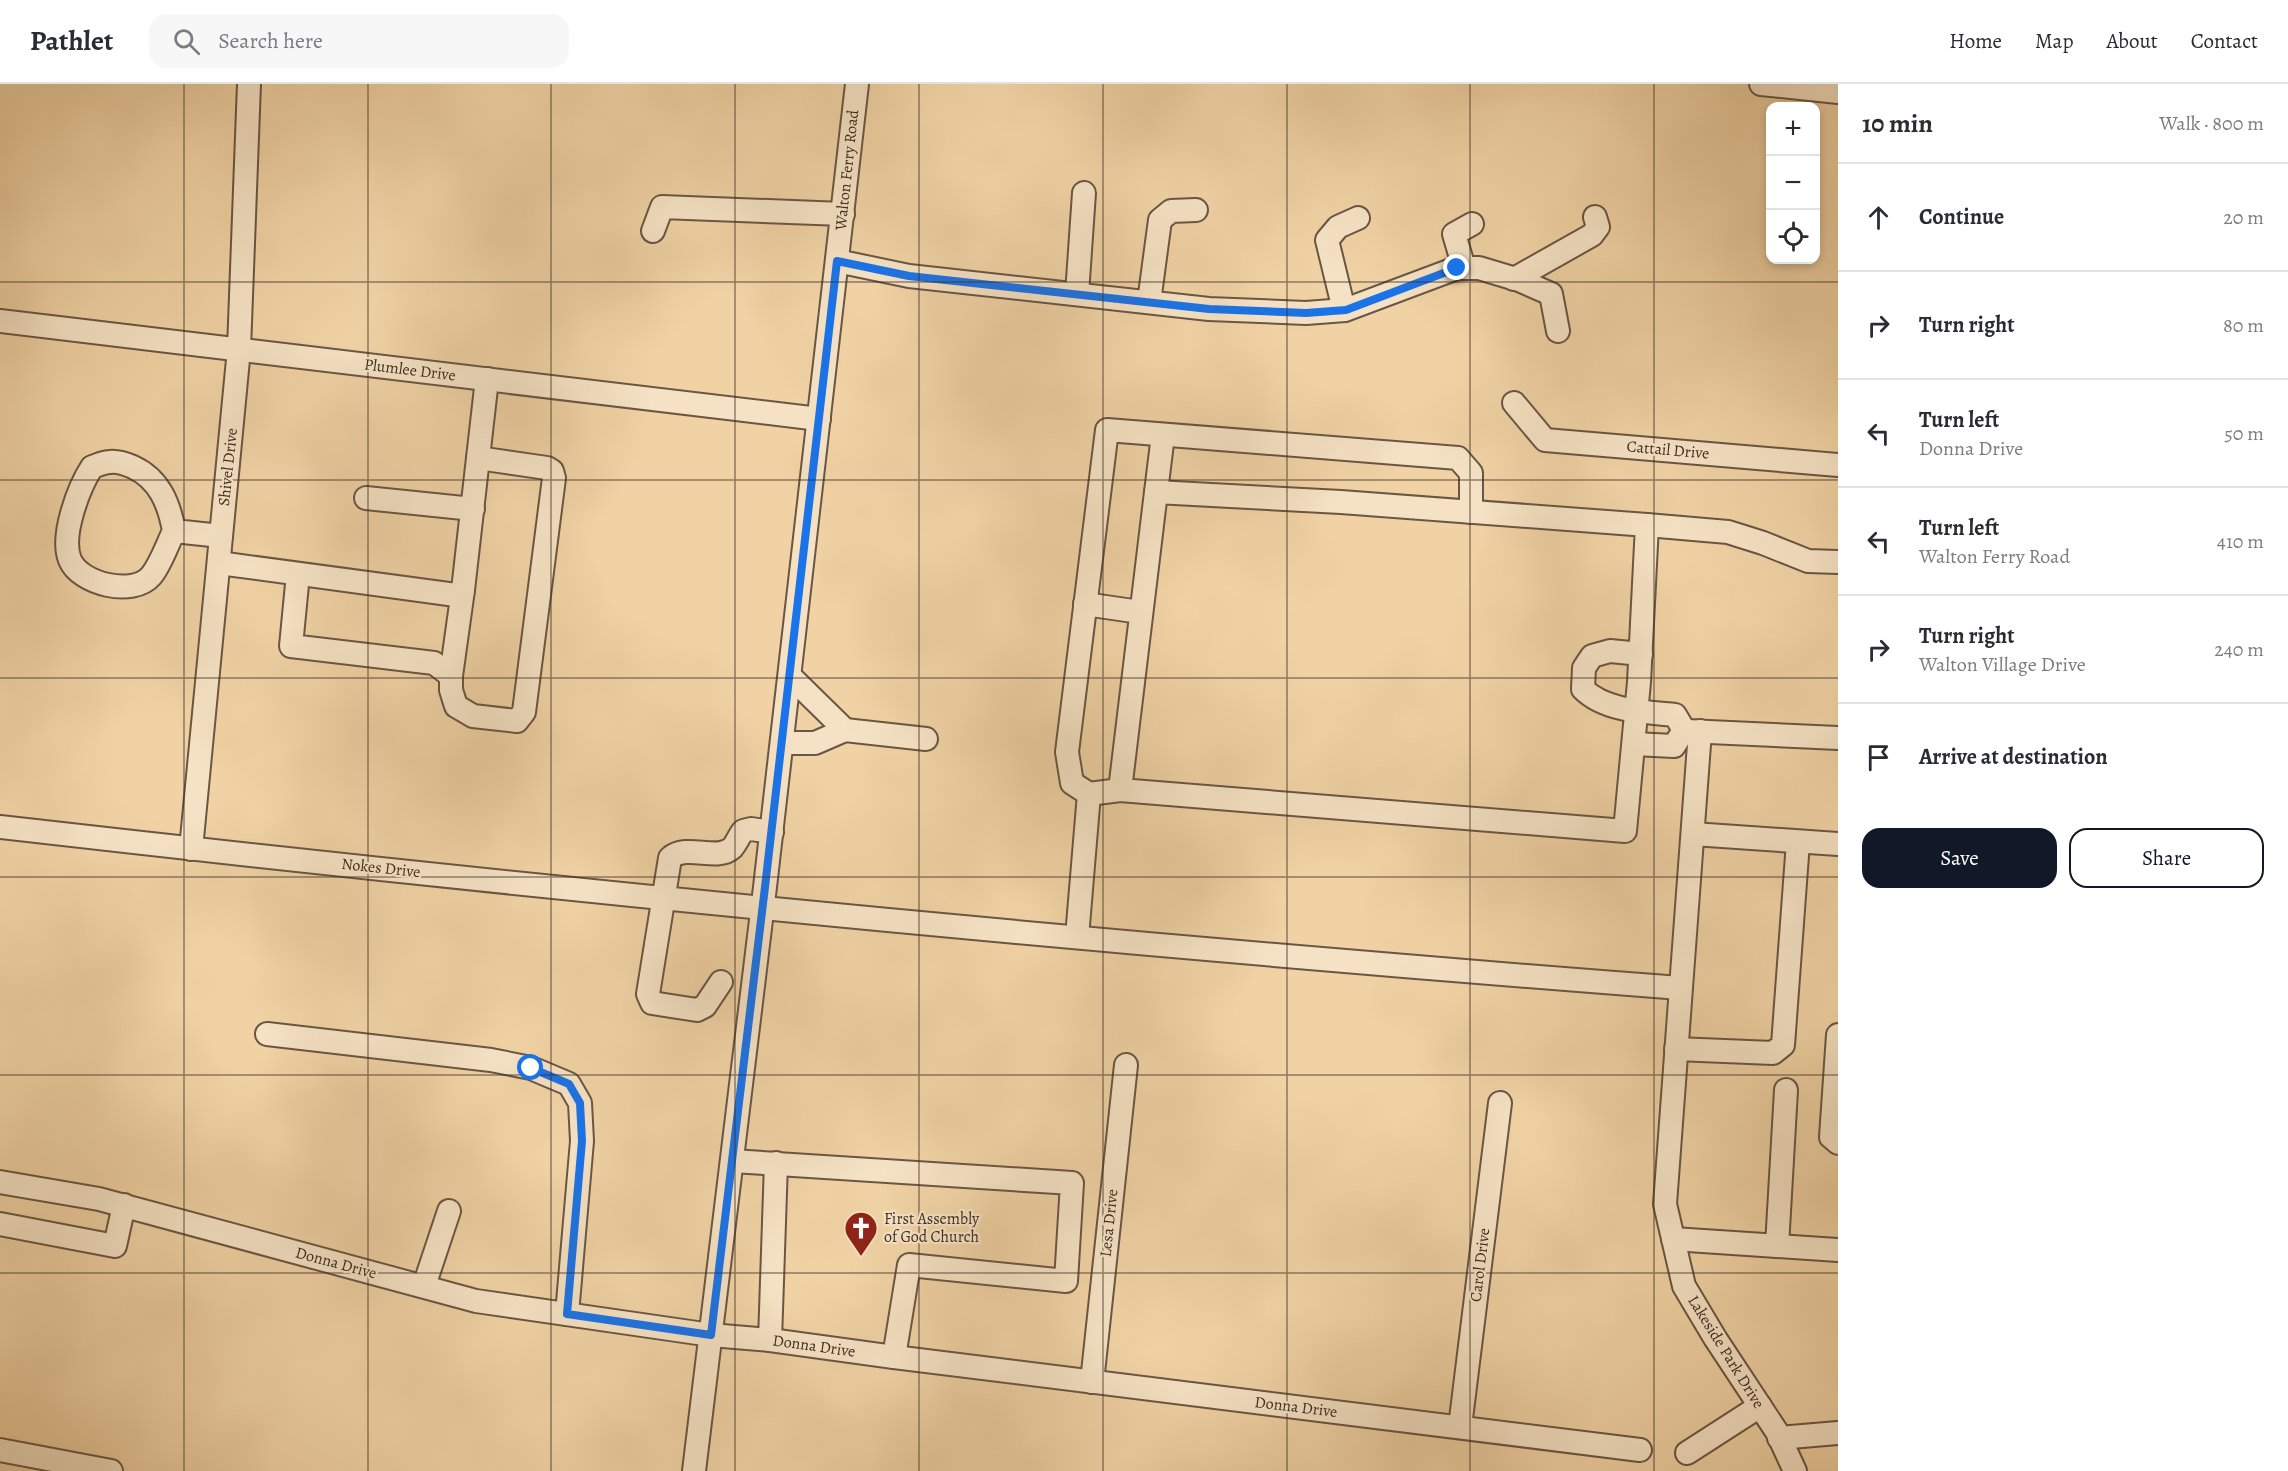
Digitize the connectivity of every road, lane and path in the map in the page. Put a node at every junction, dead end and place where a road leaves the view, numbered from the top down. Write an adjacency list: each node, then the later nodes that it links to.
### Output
1 (249, 84): 20 (street, Shivel Drive)
2 (857, 84): 7 (street, Walton Ferry Road)
3 (1761, 84): 4 (street)
4 (1838, 92)
5 (1084, 193): 15 (street)
6 (1196, 210): 16 (street)
7 (843, 214): 11 (street); 12 (street, Walton Ferry Road)
8 (1595, 216): 14 (street)
9 (1358, 218): 17 (street)
10 (1472, 224): 13 (street)
11 (653, 231)
12 (837, 261): 15 (street); 23 (street, Walton Ferry Road)
13 (1464, 268): 14 (street); 17 (street)
14 (1514, 279): 19 (street)
15 (1077, 294): 16 (street)
16 (1149, 302): 17 (street)
17 (1344, 310)
18 (0, 321): 20 (street, Plumlee Drive)
19 (1558, 331)
20 (239, 350): 21 (street, Plumlee Drive); 33 (street, Shivel Drive)
21 (487, 379): 23 (street, Plumlee Drive); 25 (street)
22 (1514, 403): 26 (street, Cattail Drive)
23 (819, 419): 43 (street, Walton Ferry Road)
24 (1162, 435): 27 (street); 30 (street); 38 (street)
25 (478, 458): 29 (street); 42 (street)
26 (1838, 465)
27 (1156, 492): 30 (street); 39 (street)
28 (366, 498): 29 (street)
29 (473, 509): 37 (street)
30 (1471, 512): 31 (street)
31 (1647, 525): 34 (street); 40 (street)
32 (174, 531): 32 (street); 33 (street)
33 (221, 536): 35 (street, Shivel Drive)
34 (1838, 562)
35 (219, 563): 36 (street); 59 (street, Shivel Drive)
36 (298, 574): 37 (street); 42 (street)
37 (463, 590): 42 (street)
38 (1085, 604): 39 (street); 53 (street)
39 (1140, 612): 52 (street)
40 (1642, 629): 41 (street); 44 (street)
41 (1641, 654): 44 (street); 45 (street)
42 (451, 676)
43 (790, 676): 46 (street); 50 (street, Walton Ferry Road)
44 (1639, 682): 45 (street)
45 (1637, 711): 47 (street); 51 (street)
46 (845, 730): 49 (street); 50 (street)
47 (1692, 731): 48 (street); 51 (street); 56 (street, Lakeside Park Drive)
48 (1838, 738)
49 (926, 740)
50 (782, 743): 55 (street, Walton Ferry Road)
51 (1634, 744): 52 (street)
52 (1120, 790): 53 (street)
53 (1089, 794): 62 (street)
54 (0, 827): 59 (street, Nokes Drive)
55 (772, 832): 60 (street); 61 (street, Walton Ferry Road)
56 (1692, 834): 57 (street); 64 (street, Lakeside Park Drive)
57 (1798, 842): 58 (street); 67 (street)
58 (1838, 844)
59 (191, 849): 60 (street, Nokes Drive)
60 (663, 897): 61 (street, Nokes Drive); 63 (street)
61 (762, 907): 62 (street, Nokes Drive); 72 (street, Walton Ferry Road)
62 (1077, 937): 64 (street, Nokes Drive)
63 (721, 982)
64 (1680, 988): 67 (street, Lakeside Park Drive)
65 (267, 1034): 84 (street)
66 (1838, 1035): 71 (street)
67 (1676, 1049): 78 (street, Lakeside Park Drive)
68 (1126, 1065): 82 (street, Lesa Drive)
69 (1786, 1090): 79 (street)
70 (1500, 1103): 90 (street, Carol Drive)
71 (1838, 1143)
72 (732, 1161): 73 (street); 85 (street, Walton Ferry Road)
73 (776, 1164): 80 (street); 86 (street)
74 (0, 1182): 75 (street, Donna Drive)
75 (124, 1205): 77 (street); 83 (street, Donna Drive)
76 (449, 1211): 83 (street)
77 (0, 1224)
78 (1673, 1239): 79 (street); 89 (street, Lakeside Park Drive)
79 (1777, 1246): 81 (street)
80 (1068, 1250): 82 (street); 87 (street)
81 (1838, 1250)
82 (1106, 1253): 88 (street, Lesa Drive)
83 (424, 1286): 84 (street, Donna Drive)
84 (567, 1314): 85 (street, Donna Drive)
85 (711, 1335): 86 (street, Donna Drive); 97 (street, Walton Ferry Road)
86 (770, 1340): 87 (street, Donna Drive)
87 (894, 1358): 88 (street, Donna Drive)
88 (1092, 1382): 90 (street, Donna Drive)
89 (1760, 1406): 92 (street, Lakeside Park Drive); 95 (street)
90 (1460, 1427): 94 (street, Donna Drive)
91 (1838, 1433): 92 (street)
92 (1779, 1438): 98 (street, Lakeside Park Drive)
93 (0, 1450): 96 (street)
94 (1640, 1450)
95 (1687, 1453)
96 (111, 1471)
97 (694, 1471)
98 (1795, 1471)

